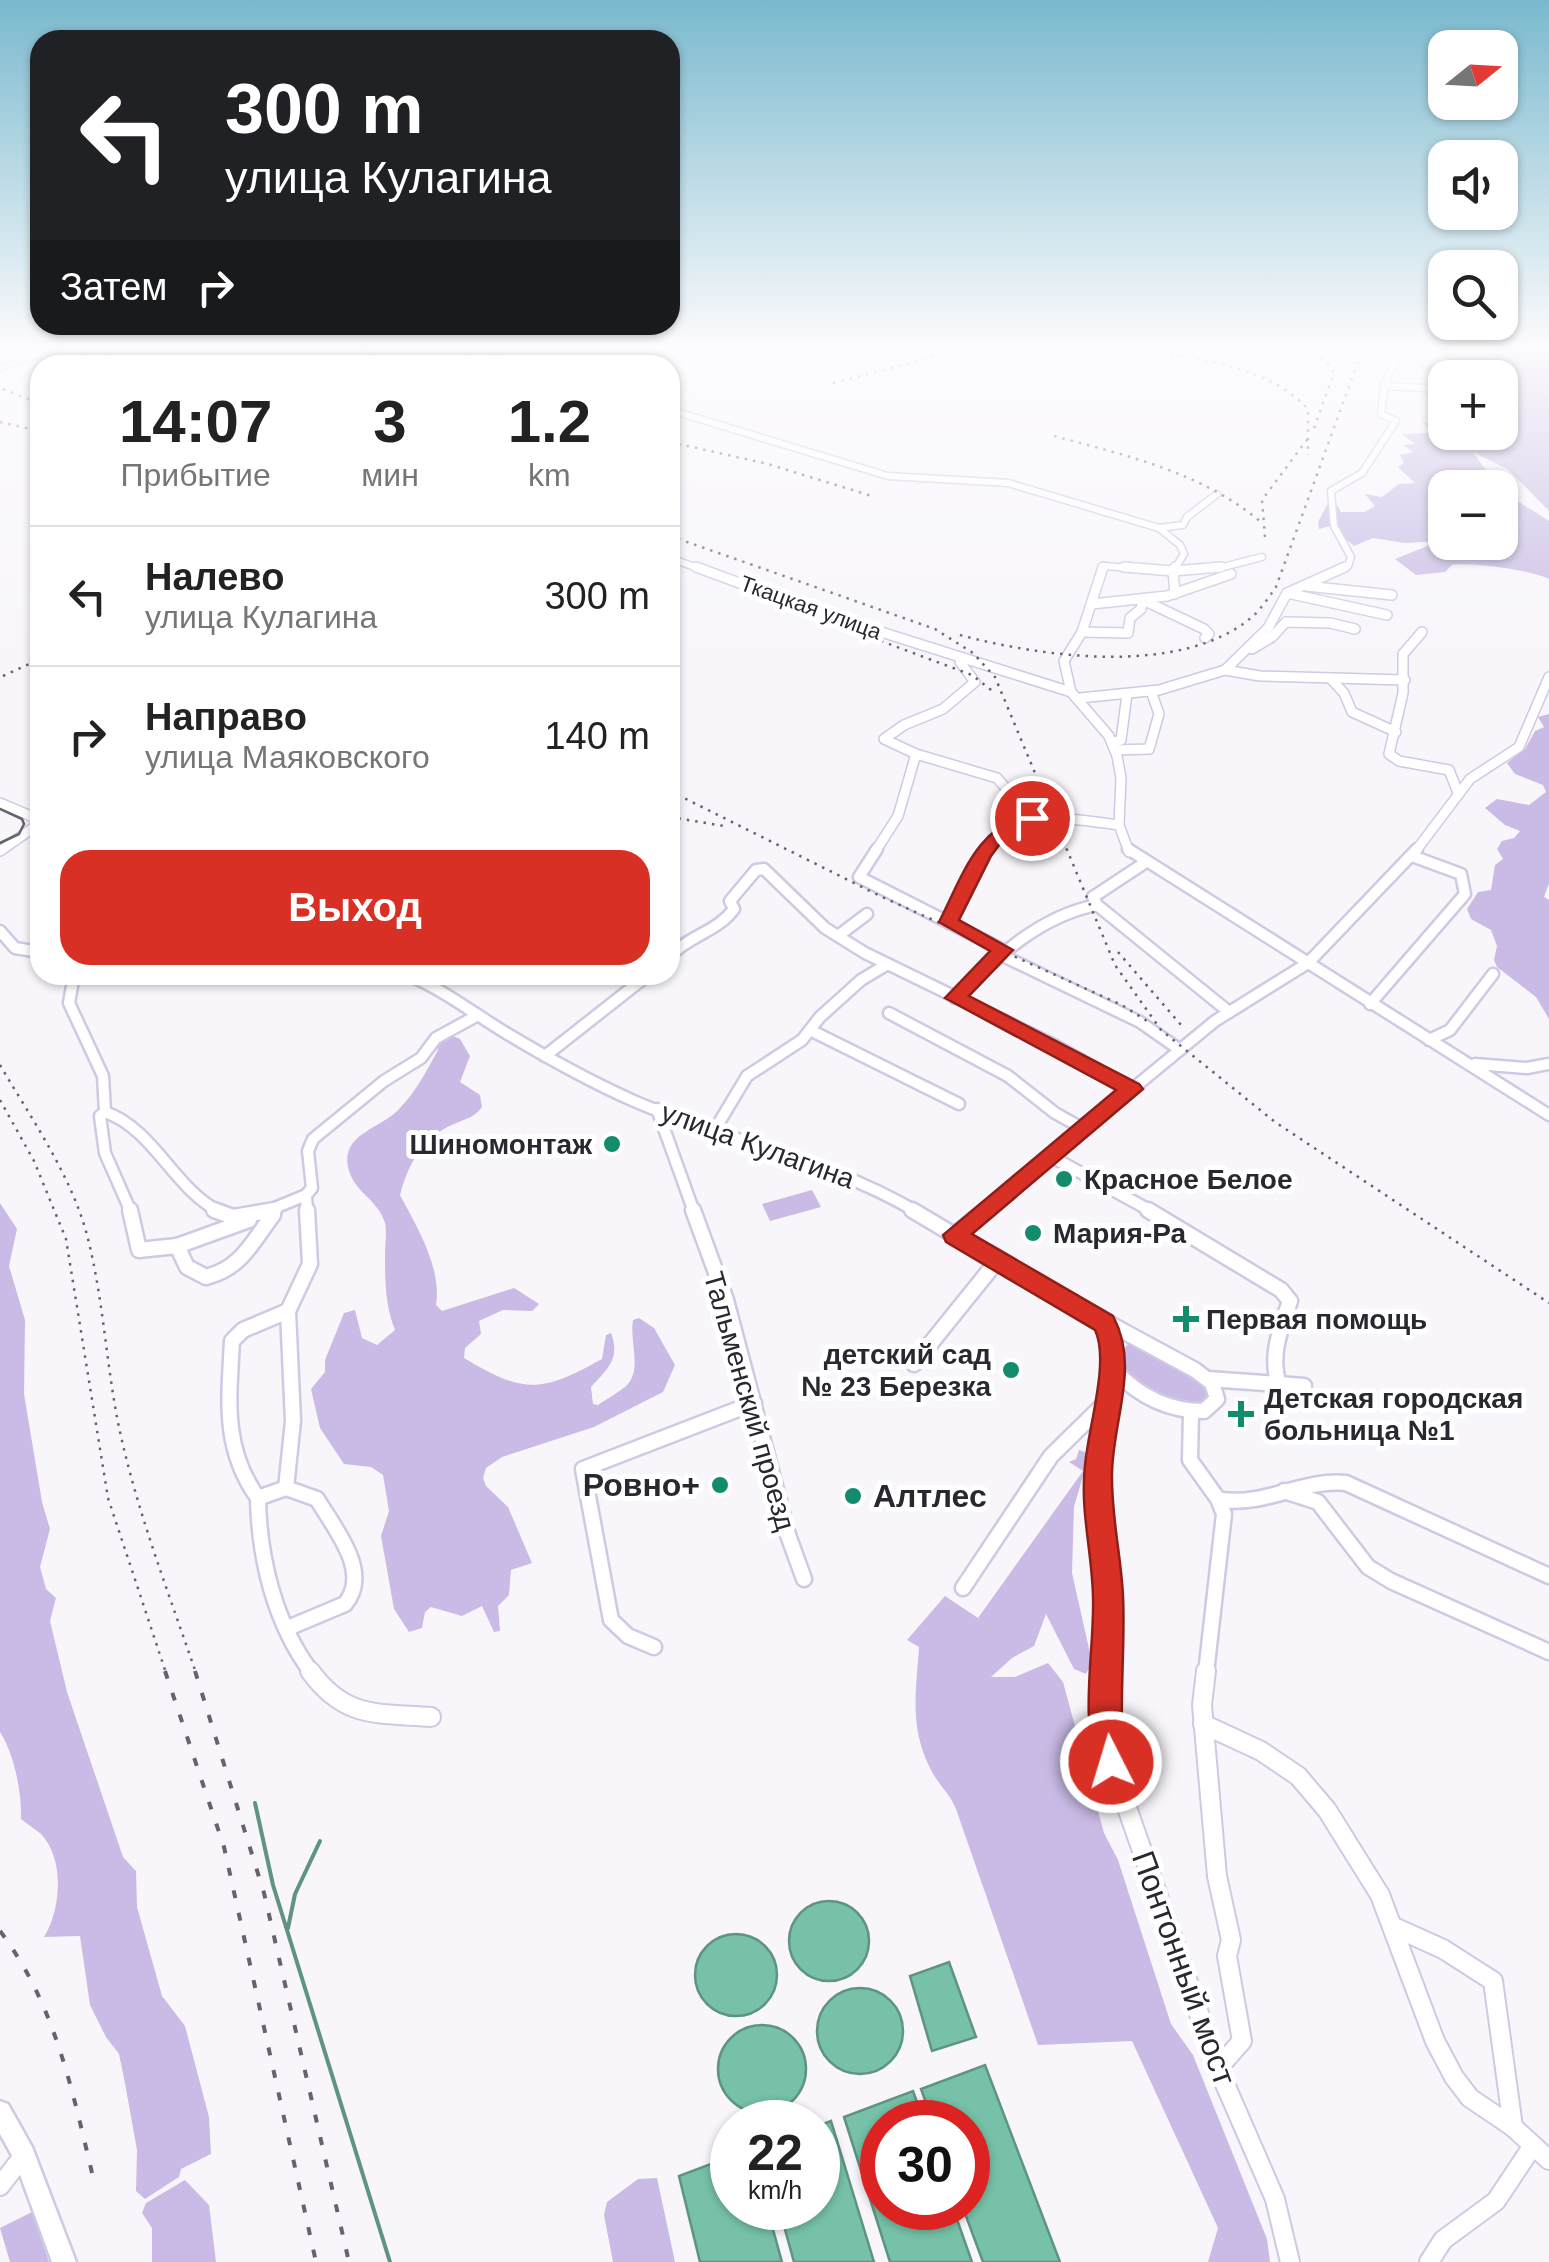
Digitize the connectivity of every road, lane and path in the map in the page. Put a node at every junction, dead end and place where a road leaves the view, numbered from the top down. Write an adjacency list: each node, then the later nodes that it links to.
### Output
1 (814, 454): 4 (street)
2 (1375, 454): 9 (street)
3 (1217, 494): 4 (street)
4 (1158, 528): 7 (street)
5 (1262, 558): 7 (street)
6 (680, 561): 21 (street, Ткацкая улица)
7 (1173, 571): 11 (street); 14 (street)
8 (1232, 574): 11 (street)
9 (1301, 586): 10 (street); 12 (street)
10 (1287, 593): 15 (street); 20 (street)
11 (1175, 594): 13 (street)
12 (1392, 595)
13 (1143, 600): 14 (street); 17 (street); 19 (street)
14 (1092, 604): 17 (street)
15 (1387, 615)
16 (1356, 628): 20 (street)
17 (1082, 632): 28 (street)
18 (1422, 632): 25 (street)
19 (1205, 638)
20 (1243, 654): 22 (street)
21 (953, 656): 28 (street, Ткацкая улица); 31 (street)
22 (1225, 670): 24 (street); 26 (street)
23 (1549, 677): 32 (street)
24 (1330, 678): 25 (street); 29 (street)
25 (1406, 680): 29 (street)
26 (1151, 691): 27 (street); 30 (street)
27 (1128, 694): 28 (street); 30 (street)
28 (1076, 695): 30 (street)
29 (1396, 732): 32 (street)
30 (1113, 746): 36 (street)
31 (916, 754): 35 (street); 43 (street)
32 (1458, 793): 39 (street)
33 (0, 804): 34 (street)
34 (30, 818)
35 (1032, 818): 36 (street); 43 (street)
36 (1119, 825): 40 (street)
37 (30, 829): 38 (street)
38 (0, 851)
39 (1412, 856): 49 (street); 56 (street)
40 (1143, 864): 41 (street); 49 (street)
41 (1097, 906): 48 (street); 57 (street)
42 (867, 914): 45 (street)
43 (948, 922): 48 (street)
44 (0, 932): 47 (street)
45 (838, 936): 46 (street); 50 (street)
46 (680, 947)
47 (30, 950)
48 (1001, 952): 55 (street); 62 (street)
49 (1308, 963): 56 (street); 57 (street)
50 (886, 964): 55 (street); 60 (street)
51 (1493, 974): 61 (street)
52 (72, 985): 69 (street)
53 (432, 985): 59 (street, улица Кулагина)
54 (635, 985): 63 (street)
55 (956, 998): 66 (street)
56 (1370, 1004): 61 (street)
57 (1229, 1012): 62 (street)
58 (890, 1014): 71 (street)
59 (478, 1015): 63 (street, улица Кулагина); 74 (street)
60 (810, 1030): 67 (street); 72 (street)
61 (1428, 1040): 64 (street)
62 (1180, 1050): 66 (street)
63 (546, 1056): 68 (street, улица Кулагина)
64 (1471, 1064): 65 (street); 70 (street)
65 (1549, 1064)
66 (1132, 1089): 71 (street)
67 (959, 1104)
68 (657, 1110): 72 (street, улица Кулагина); 88 (street, Тальменский проезд)
69 (105, 1112): 76 (street); 78 (street)
70 (1549, 1115)
71 (1082, 1128): 73 (street)
72 (714, 1131): 77 (street, улица Кулагина)
73 (1050, 1156): 77 (street); 85 (street)
74 (306, 1195): 75 (street); 80 (street)
75 (275, 1212): 76 (street); 78 (street)
76 (251, 1220): 78 (street)
77 (955, 1235): 79 (street, улица Кулагина)
78 (178, 1246)
79 (997, 1261): 81 (street, улица Кулагина); 82 (street)
80 (288, 1311): 90 (street); 92 (street)
81 (1104, 1323): 83 (street); 84 (street, улица Кулагина)
82 (914, 1364)
83 (1115, 1371): 87 (street, Понтонный мост); 89 (street)
84 (1208, 1379): 85 (street); 89 (street)
85 (1279, 1384): 86 (street)
86 (1304, 1386)
87 (1106, 1402): 96 (street); 103 (street, Понтонный мост)
88 (754, 1403): 95 (street, Тальменский проезд); 98 (street)
89 (1190, 1412): 93 (street)
90 (286, 1488): 92 (street); 97 (street)
91 (1284, 1491): 93 (street); 94 (street); 99 (street)
92 (258, 1498): 97 (street)
93 (1222, 1500): 101 (street)
94 (1549, 1576)
95 (804, 1579)
96 (964, 1588)
97 (288, 1628): 100 (street)
98 (654, 1647)
99 (1549, 1652)
100 (431, 1717)
101 (1203, 1724): 102 (street); 103 (street)
102 (1394, 1927): 105 (street); 105 (street)
103 (1218, 2068): 111 (street, Понтонный мост)
104 (0, 2112): 107 (main road)
105 (1513, 2127): 106 (street)
106 (1532, 2148): 108 (street); 112 (street)
107 (24, 2156): 109 (street); 110 (main road)
108 (1549, 2160)
109 (0, 2186)
110 (64, 2262)
111 (1290, 2262)
112 (1429, 2262)

